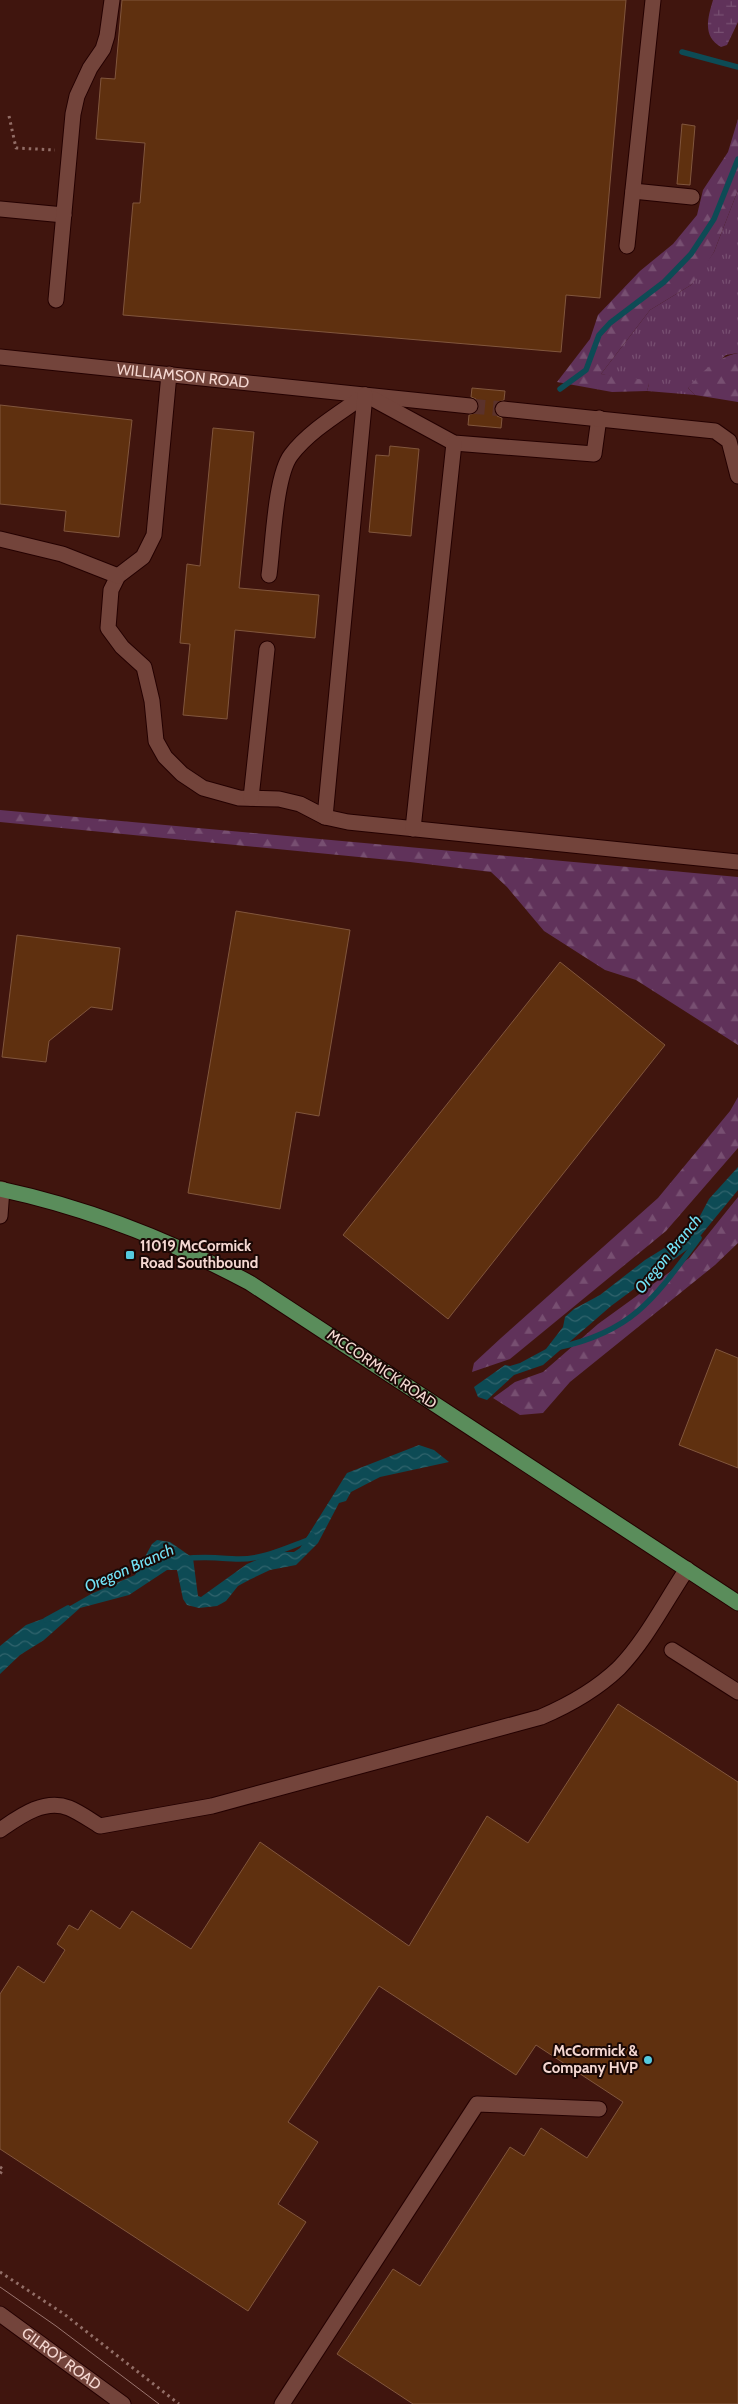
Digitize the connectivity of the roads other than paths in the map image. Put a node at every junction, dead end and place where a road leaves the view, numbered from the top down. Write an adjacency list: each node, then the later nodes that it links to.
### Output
1 (112, 0): 6 (street)
2 (652, 0): 3 (street)
3 (633, 191): 4 (street); 7 (street)
4 (692, 197)
5 (0, 209): 6 (street)
6 (64, 215): 8 (street)
7 (627, 246)
8 (56, 300)
9 (0, 357): 10 (street, WILLIAMSON ROAD)
10 (169, 374): 11 (street, WILLIAMSON ROAD); 19 (street)
11 (365, 395): 12 (street, WILLIAMSON ROAD); 15 (street); 18 (street); 22 (street)
12 (470, 406)
13 (503, 409): 14 (street)
14 (599, 418): 15 (street); 16 (street)
15 (454, 443): 23 (street)
16 (738, 476)
17 (0, 539): 19 (street)
18 (269, 575)
19 (118, 576): 21 (street)
20 (266, 649): 21 (street)
21 (251, 798): 22 (street)
22 (325, 817): 23 (street)
23 (413, 829): 24 (street)
24 (738, 862)
25 (1, 1189): 26 (street); 27 (main road, MCCORMICK ROAD)
26 (0, 1216)
27 (687, 1569): 28 (main road, MCCORMICK ROAD); 31 (street)
28 (738, 1603)
29 (672, 1650): 30 (street)
30 (738, 1692)
31 (0, 1830)
32 (599, 2109): 35 (street)
33 (0, 2314): 34 (street, GILROY ROAD)
34 (123, 2404)
35 (282, 2404)

